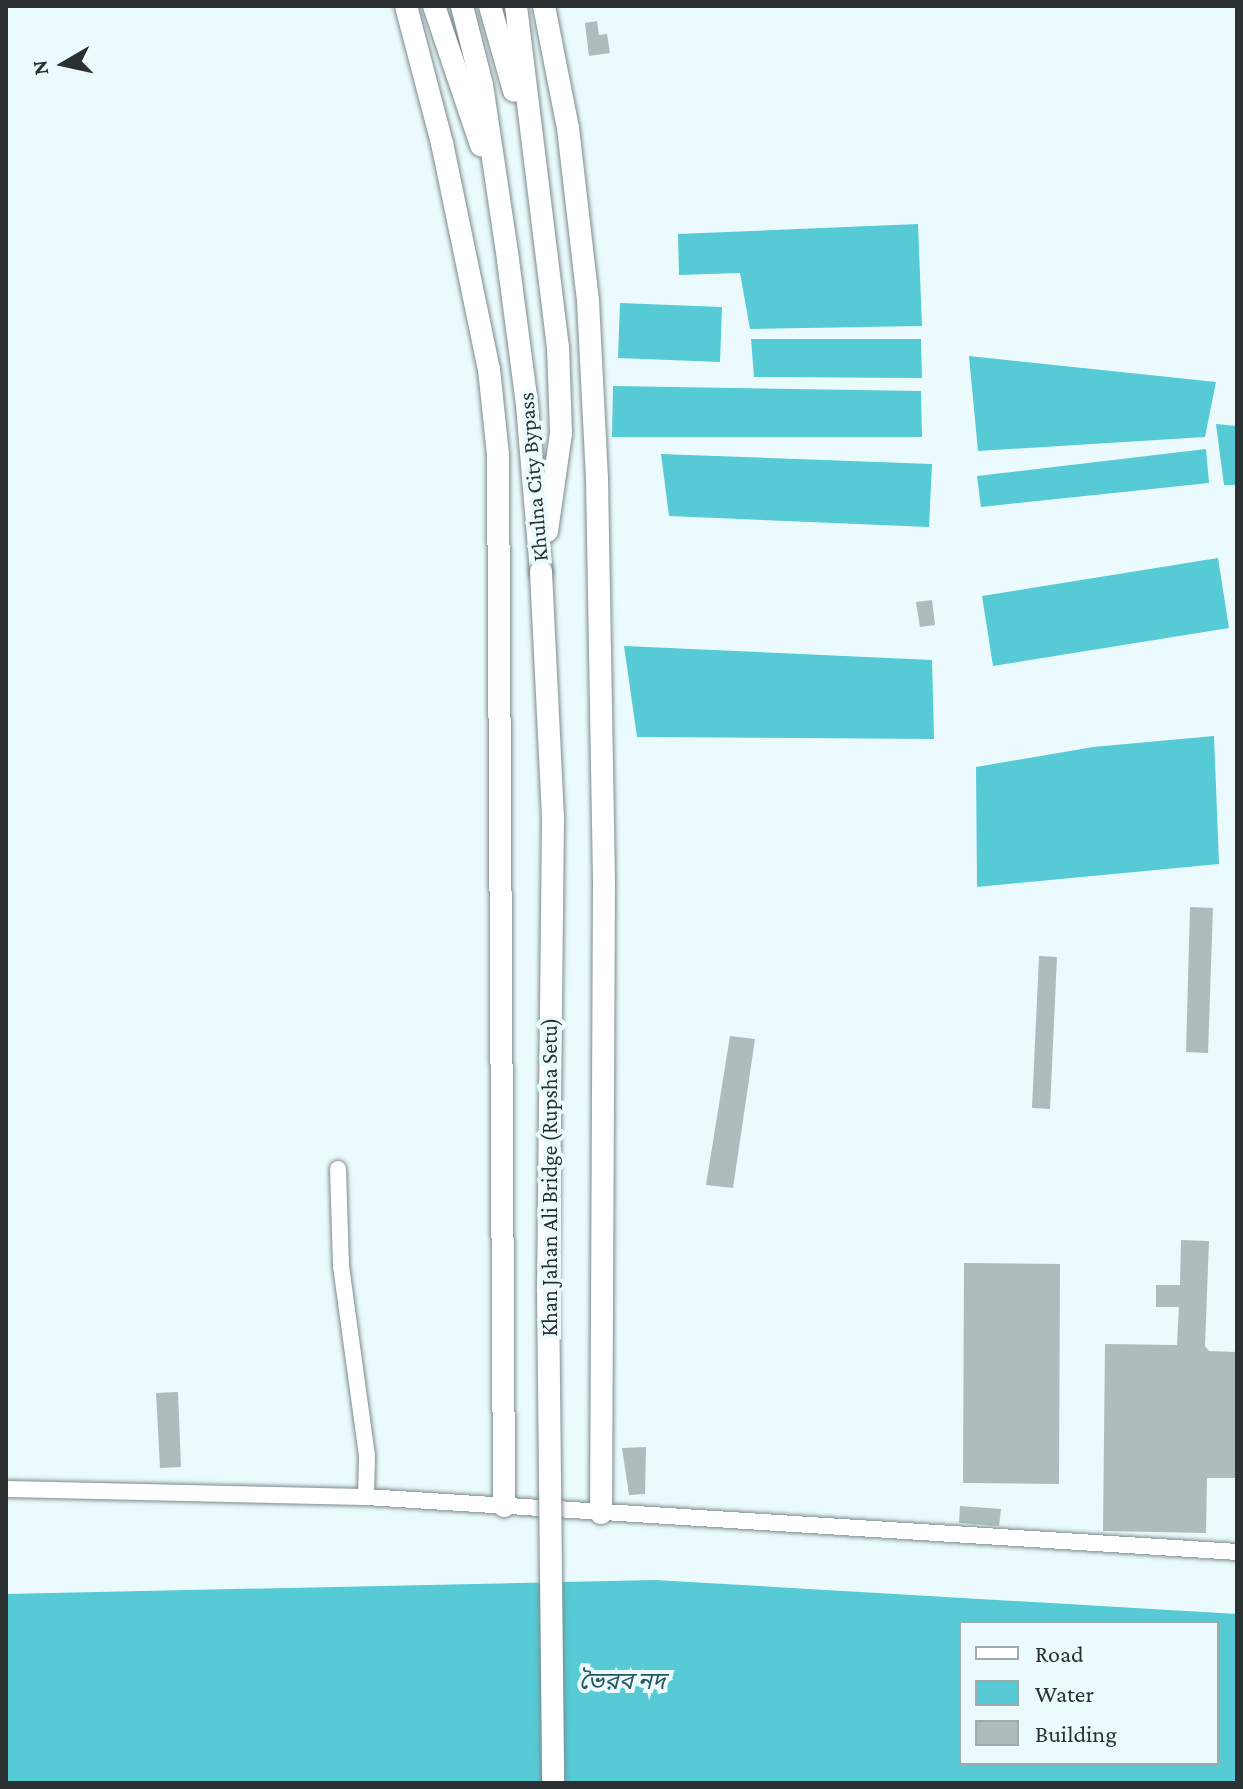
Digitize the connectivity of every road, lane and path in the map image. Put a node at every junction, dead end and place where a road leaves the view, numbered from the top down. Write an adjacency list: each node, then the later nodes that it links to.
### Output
1 (406, 6): 17 (highway)
2 (434, 6): 12 (highway, Khulna City Bypass)
3 (450, 6): 12 (highway, Khulna City Bypass)
4 (462, 6): 12 (highway, Khulna City Bypass)
5 (473, 6): 12 (highway, Khulna City Bypass)
6 (490, 6): 11 (highway, Khulna City Bypass)
7 (504, 6): 11 (highway, Khulna City Bypass)
8 (516, 6): 11 (highway, Khulna City Bypass)
9 (526, 6): 11 (highway, Khulna City Bypass)
10 (544, 6): 18 (highway)
11 (535, 165): 13 (highway, Khulna City Bypass)
12 (492, 172): 13 (highway, Khulna City Bypass)
13 (541, 572): 20 (highway, Khan Jahan Ali Bridge (Rupsha Setu), bridge)
14 (338, 1169): 16 (street)
15 (6, 1489): 16 (street)
16 (366, 1497): 17 (street)
17 (504, 1506): 18 (street)
18 (601, 1513): 19 (street)
19 (1237, 1552)
20 (553, 1783)

